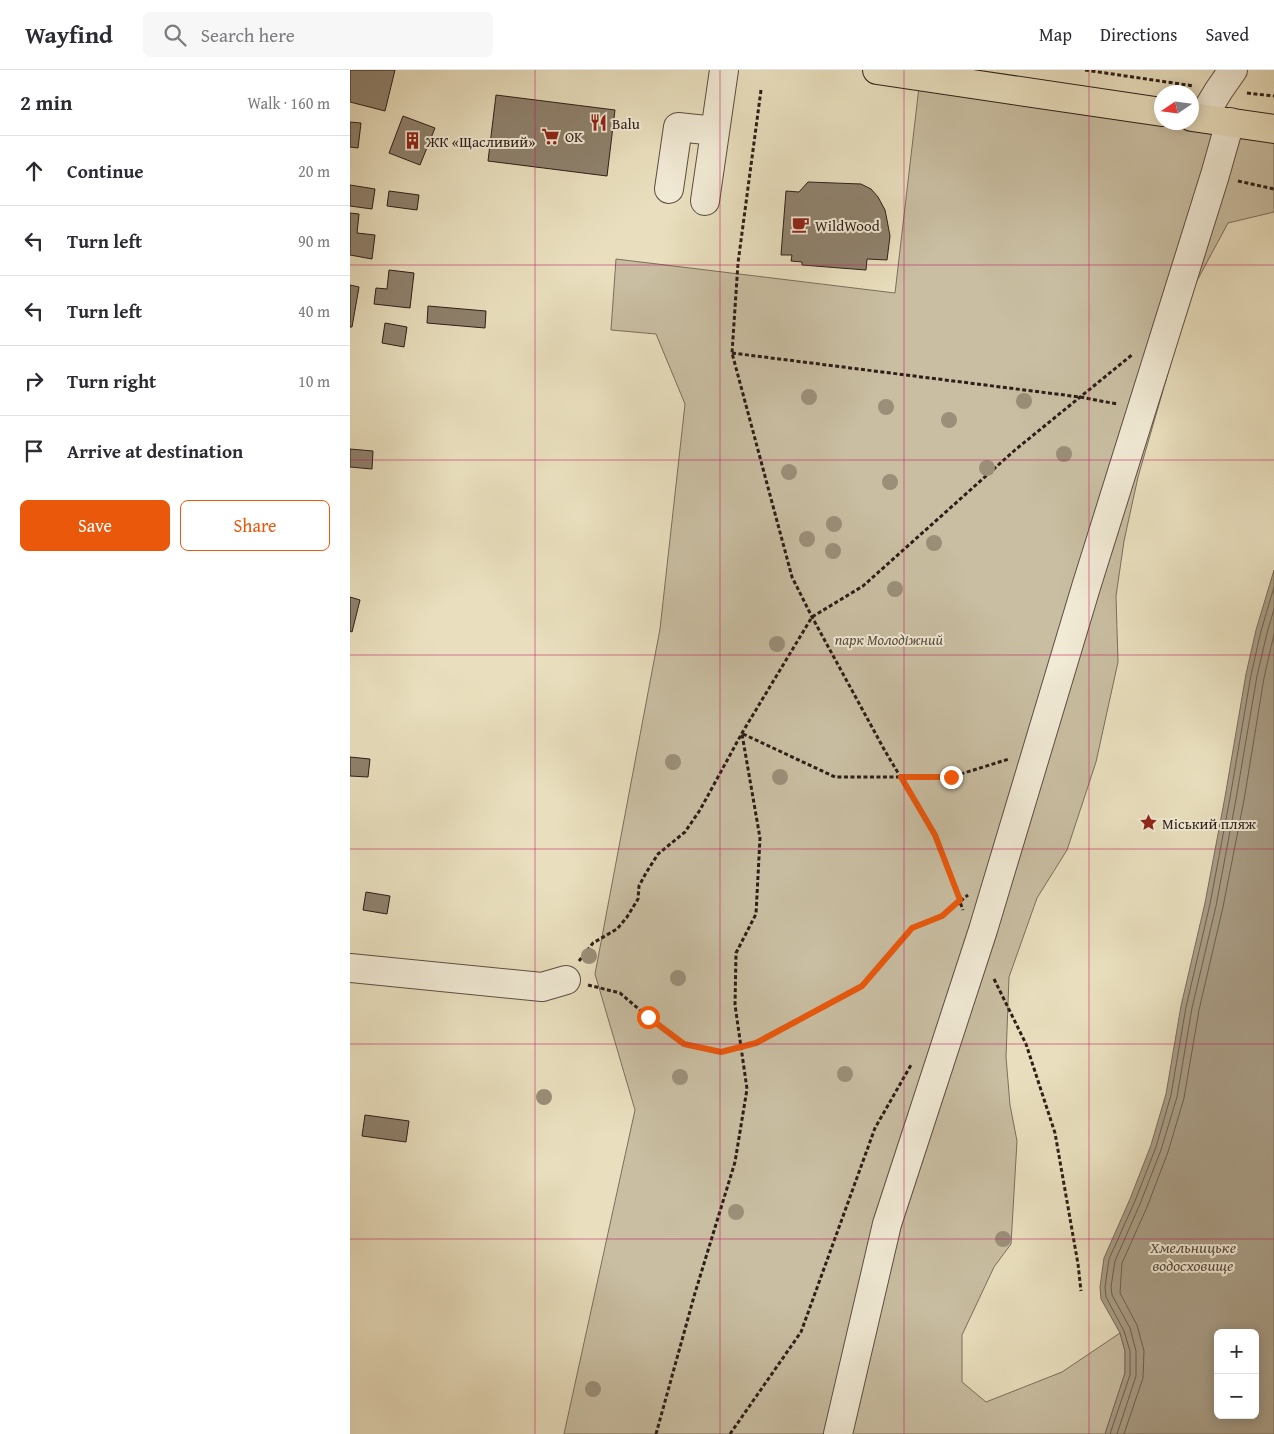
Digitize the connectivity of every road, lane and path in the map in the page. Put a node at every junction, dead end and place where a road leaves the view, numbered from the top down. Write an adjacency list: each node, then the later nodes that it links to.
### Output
1 (724, 70): 12 (street)
2 (877, 70): 7 (main road)
3 (1085, 70): 4 (path)
4 (1226, 80): 6 (path); 8 (street)
5 (761, 90): 18 (path)
6 (1274, 96)
7 (1154, 111)
8 (1199, 114)
9 (1199, 117): 10 (main road)
10 (1230, 122): 11 (main road); 20 (street)
11 (1274, 129)
12 (715, 131): 14 (street); 16 (street)
13 (1240, 181): 15 (path)
14 (669, 189)
15 (1274, 189)
16 (705, 201)
17 (1139, 349): 19 (path)
18 (732, 353): 19 (path); 21 (path)
19 (1080, 397): 20 (path); 21 (path)
20 (1142, 409): 23 (street)
21 (812, 617): 22 (path); 24 (path)
22 (742, 733): 24 (path); 30 (path); 31 (path)
23 (1037, 751): 24 (path); 25 (street)
24 (901, 777): 26 (path)
25 (1001, 872): 26 (path); 28 (street)
26 (960, 900): 27 (path); 31 (path)
27 (963, 910)
28 (978, 947): 33 (path); 36 (street)
29 (350, 968): 30 (street)
30 (566, 980): 31 (path)
31 (741, 1047): 34 (path)
32 (914, 1059): 35 (path)
33 (1081, 1291)
34 (656, 1434)
35 (730, 1434)
36 (838, 1434)

